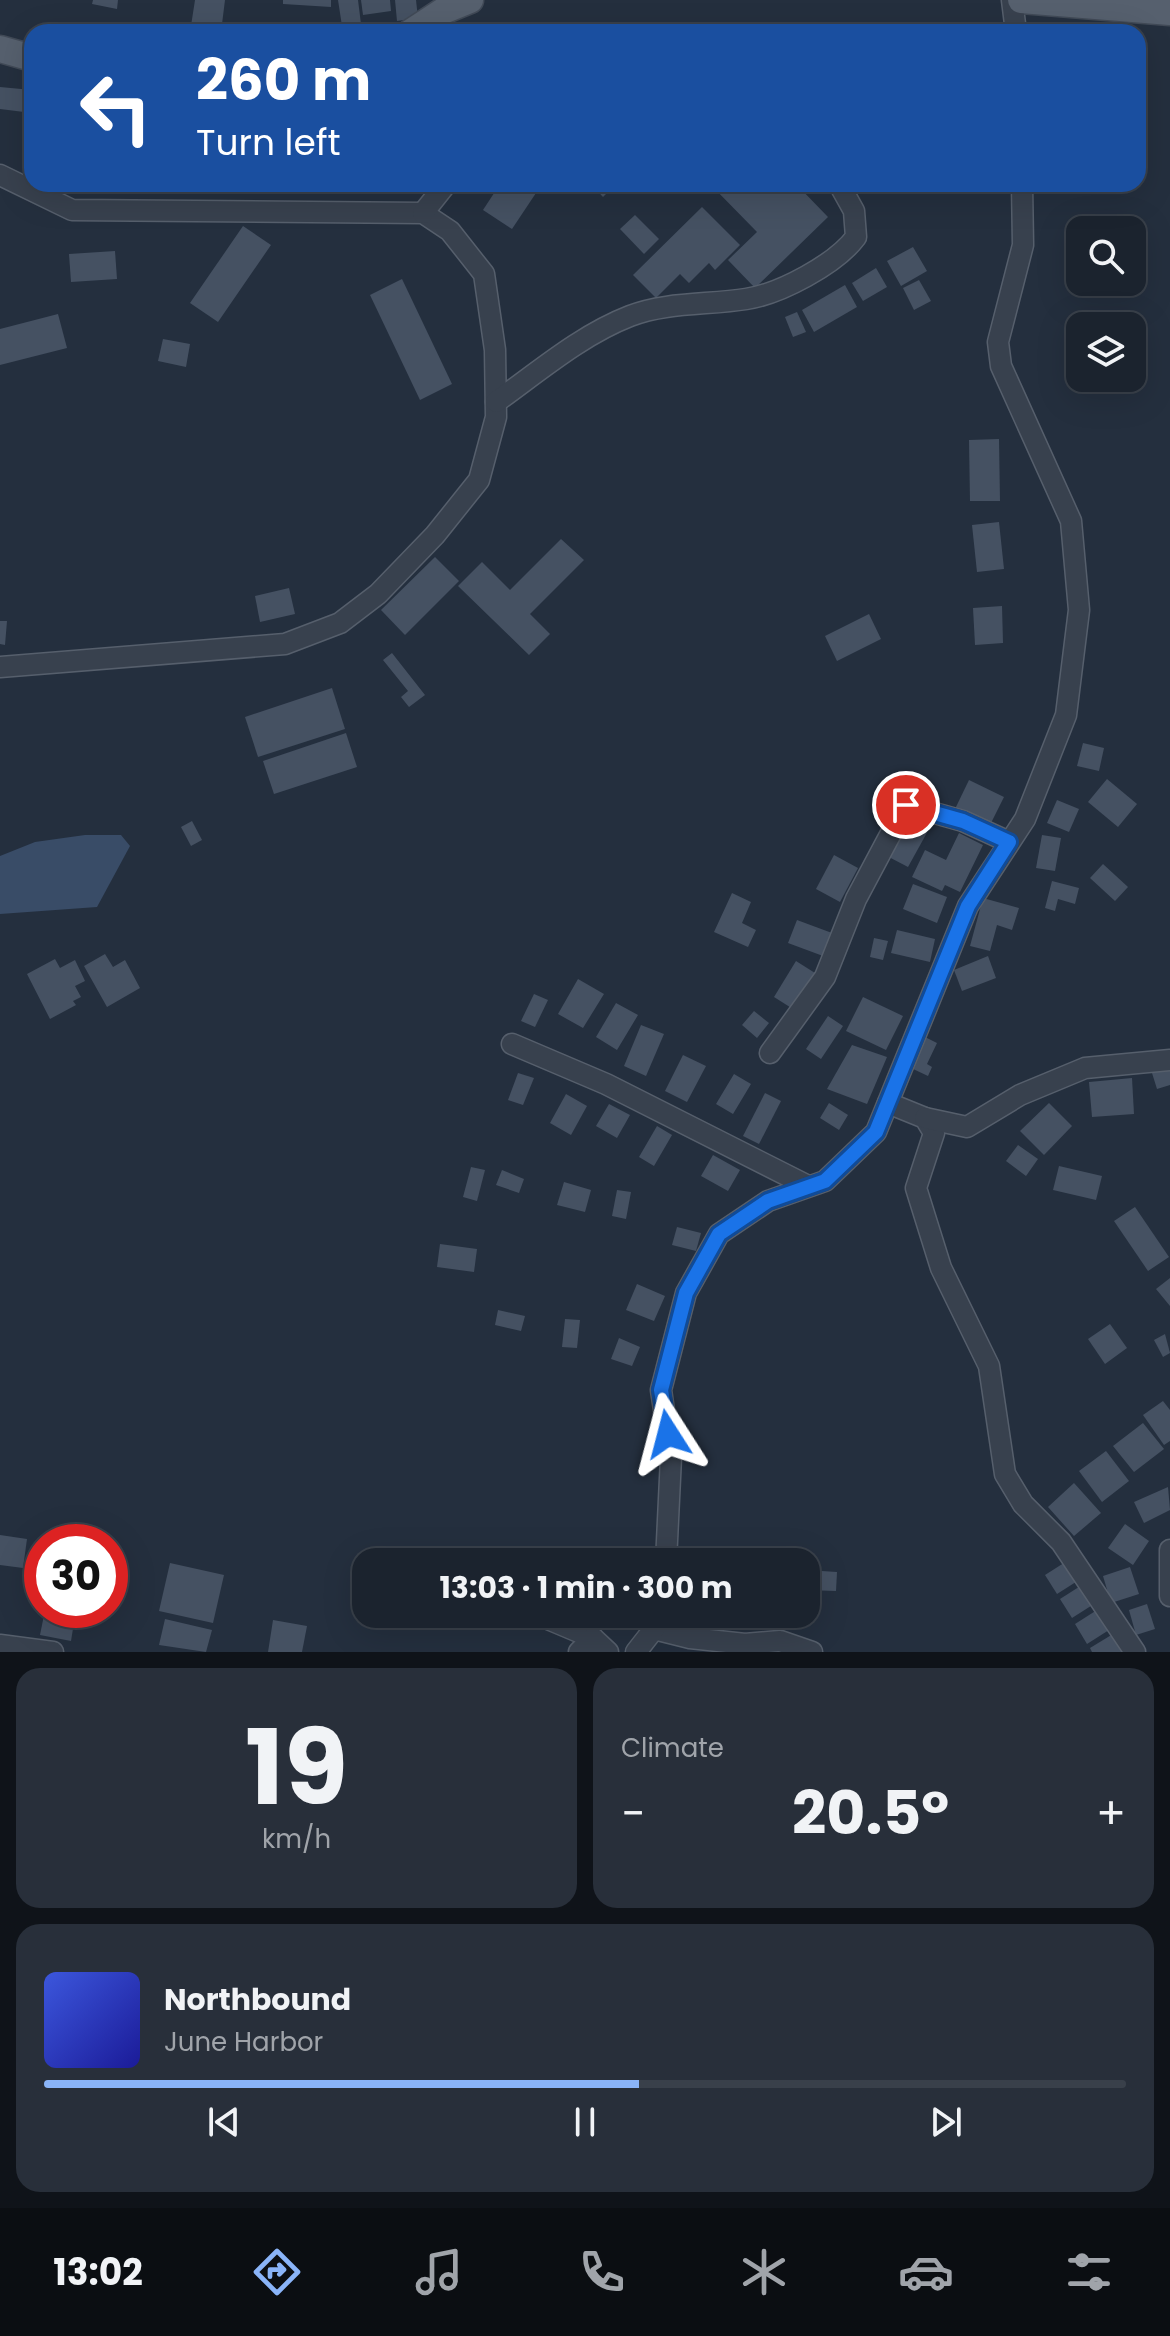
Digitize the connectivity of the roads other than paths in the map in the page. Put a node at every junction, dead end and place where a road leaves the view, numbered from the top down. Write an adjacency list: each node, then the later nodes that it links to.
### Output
1 (470, 0): 6 (main road)
2 (1012, 0): 7 (street)
3 (1021, 0): 4 (main road)
4 (1031, 0): 5 (main road)
5 (1170, 12)
6 (423, 24)
7 (1015, 24)
8 (0, 49): 9 (main road)
9 (24, 56)
10 (0, 175): 11 (street)
11 (24, 187)
12 (35, 192): 16 (street)
13 (440, 192): 16 (street)
14 (843, 192): 17 (street)
15 (1022, 192): 19 (street)
16 (423, 213): 17 (street)
17 (496, 402): 18 (street)
18 (0, 667)
19 (1009, 842): 21 (street); 23 (street)
20 (512, 1044): 25 (street)
21 (770, 1053)
22 (1170, 1060): 24 (street)
23 (888, 1103): 24 (street); 25 (street)
24 (925, 1118): 37 (street)
25 (806, 1185): 26 (street)
26 (667, 1548)
27 (1170, 1550): 28 (street)
28 (1170, 1596)
29 (560, 1628): 33 (street)
30 (652, 1628): 35 (street)
31 (669, 1628): 36 (street)
32 (0, 1645): 34 (street)
33 (593, 1647)
34 (53, 1652)
35 (636, 1652)
36 (812, 1652)
37 (1135, 1652)

